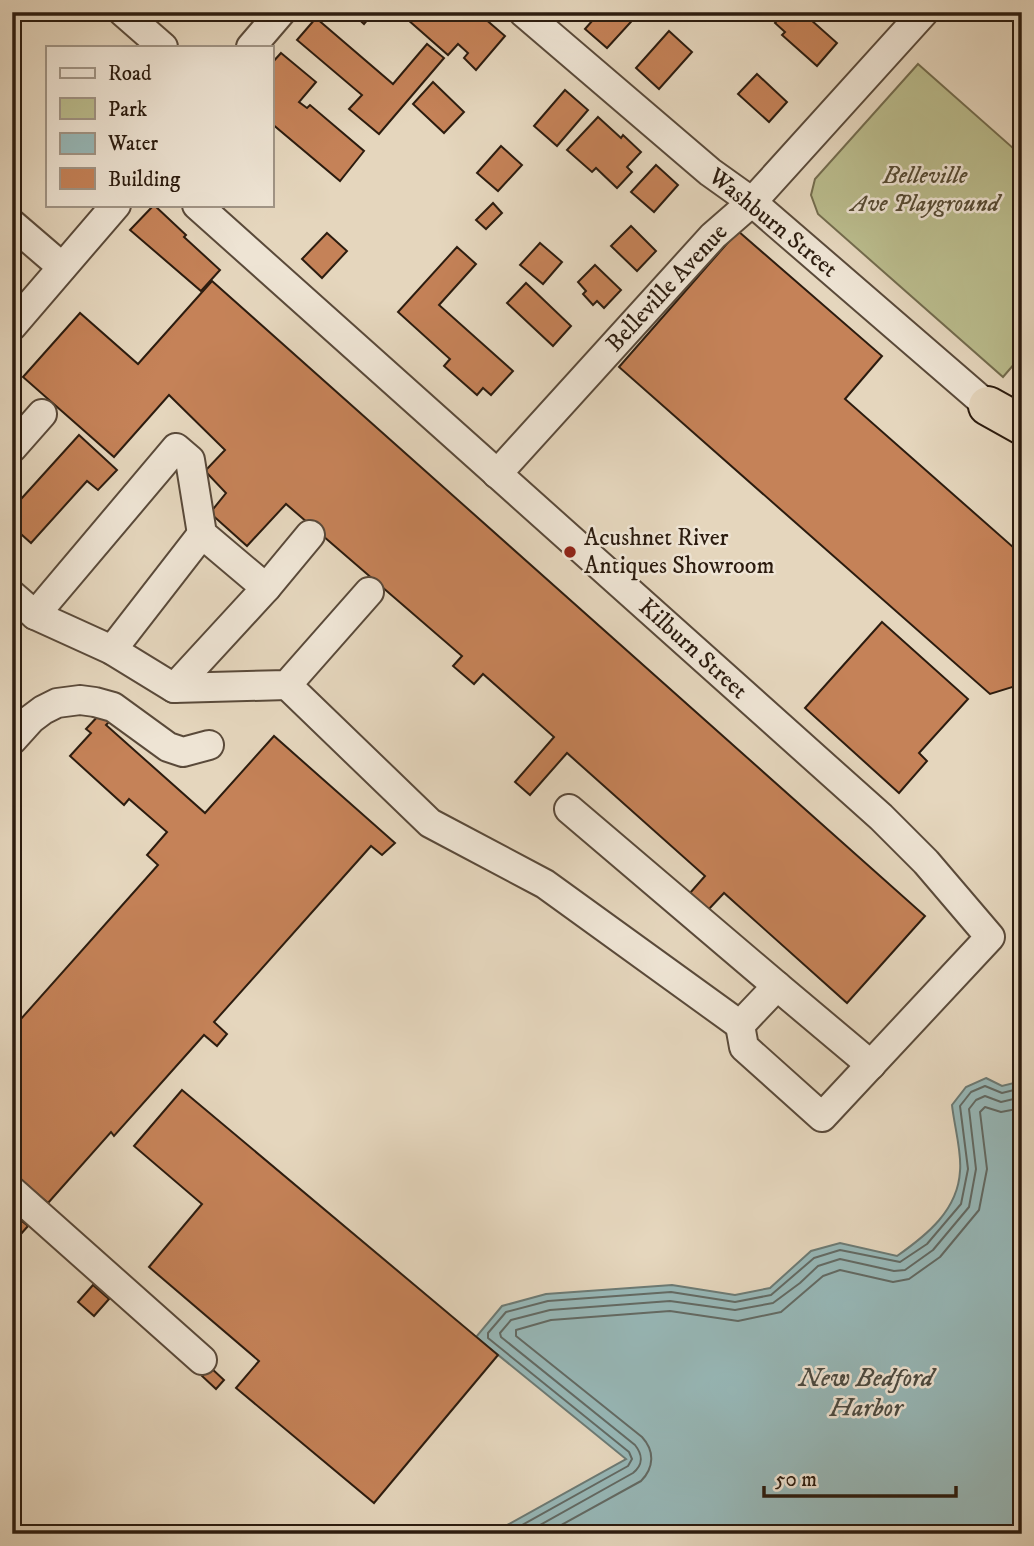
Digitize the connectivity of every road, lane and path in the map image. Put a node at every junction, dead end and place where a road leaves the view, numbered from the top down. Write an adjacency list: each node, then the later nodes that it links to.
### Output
1 (123, 12): 5 (street)
2 (281, 12): 6 (street)
3 (523, 12): 7 (street, Washburn Street)
4 (924, 12): 7 (street, Belleville Avenue)
5 (162, 46)
6 (252, 46)
7 (752, 202): 13 (street, Washburn Street); 18 (street, Belleville Avenue)
8 (115, 206): 11 (street)
9 (198, 206): 18 (street, Kilburn Street)
10 (12, 224): 11 (street)
11 (62, 267): 12 (street)
12 (12, 326)
13 (988, 406): 15 (highway); 16 (street, Washburn Street)
14 (42, 414): 17 (street)
15 (1022, 425)
16 (1022, 435)
17 (12, 448)
18 (497, 474): 33 (street, Kilburn Street)
19 (202, 534): 21 (street); 24 (street); 25 (street)
20 (310, 535): 21 (street)
21 (266, 588): 27 (street)
22 (369, 592): 26 (street)
23 (12, 595): 24 (street)
24 (35, 615): 25 (street)
25 (112, 650): 27 (street)
26 (287, 685): 27 (street); 32 (street)
27 (174, 688)
28 (12, 740): 29 (street)
29 (208, 745)
30 (569, 809): 31 (street)
31 (777, 986): 32 (street); 33 (street)
32 (740, 1025): 33 (street)
33 (871, 1065)
34 (12, 1191): 35 (street)
35 (202, 1360)

